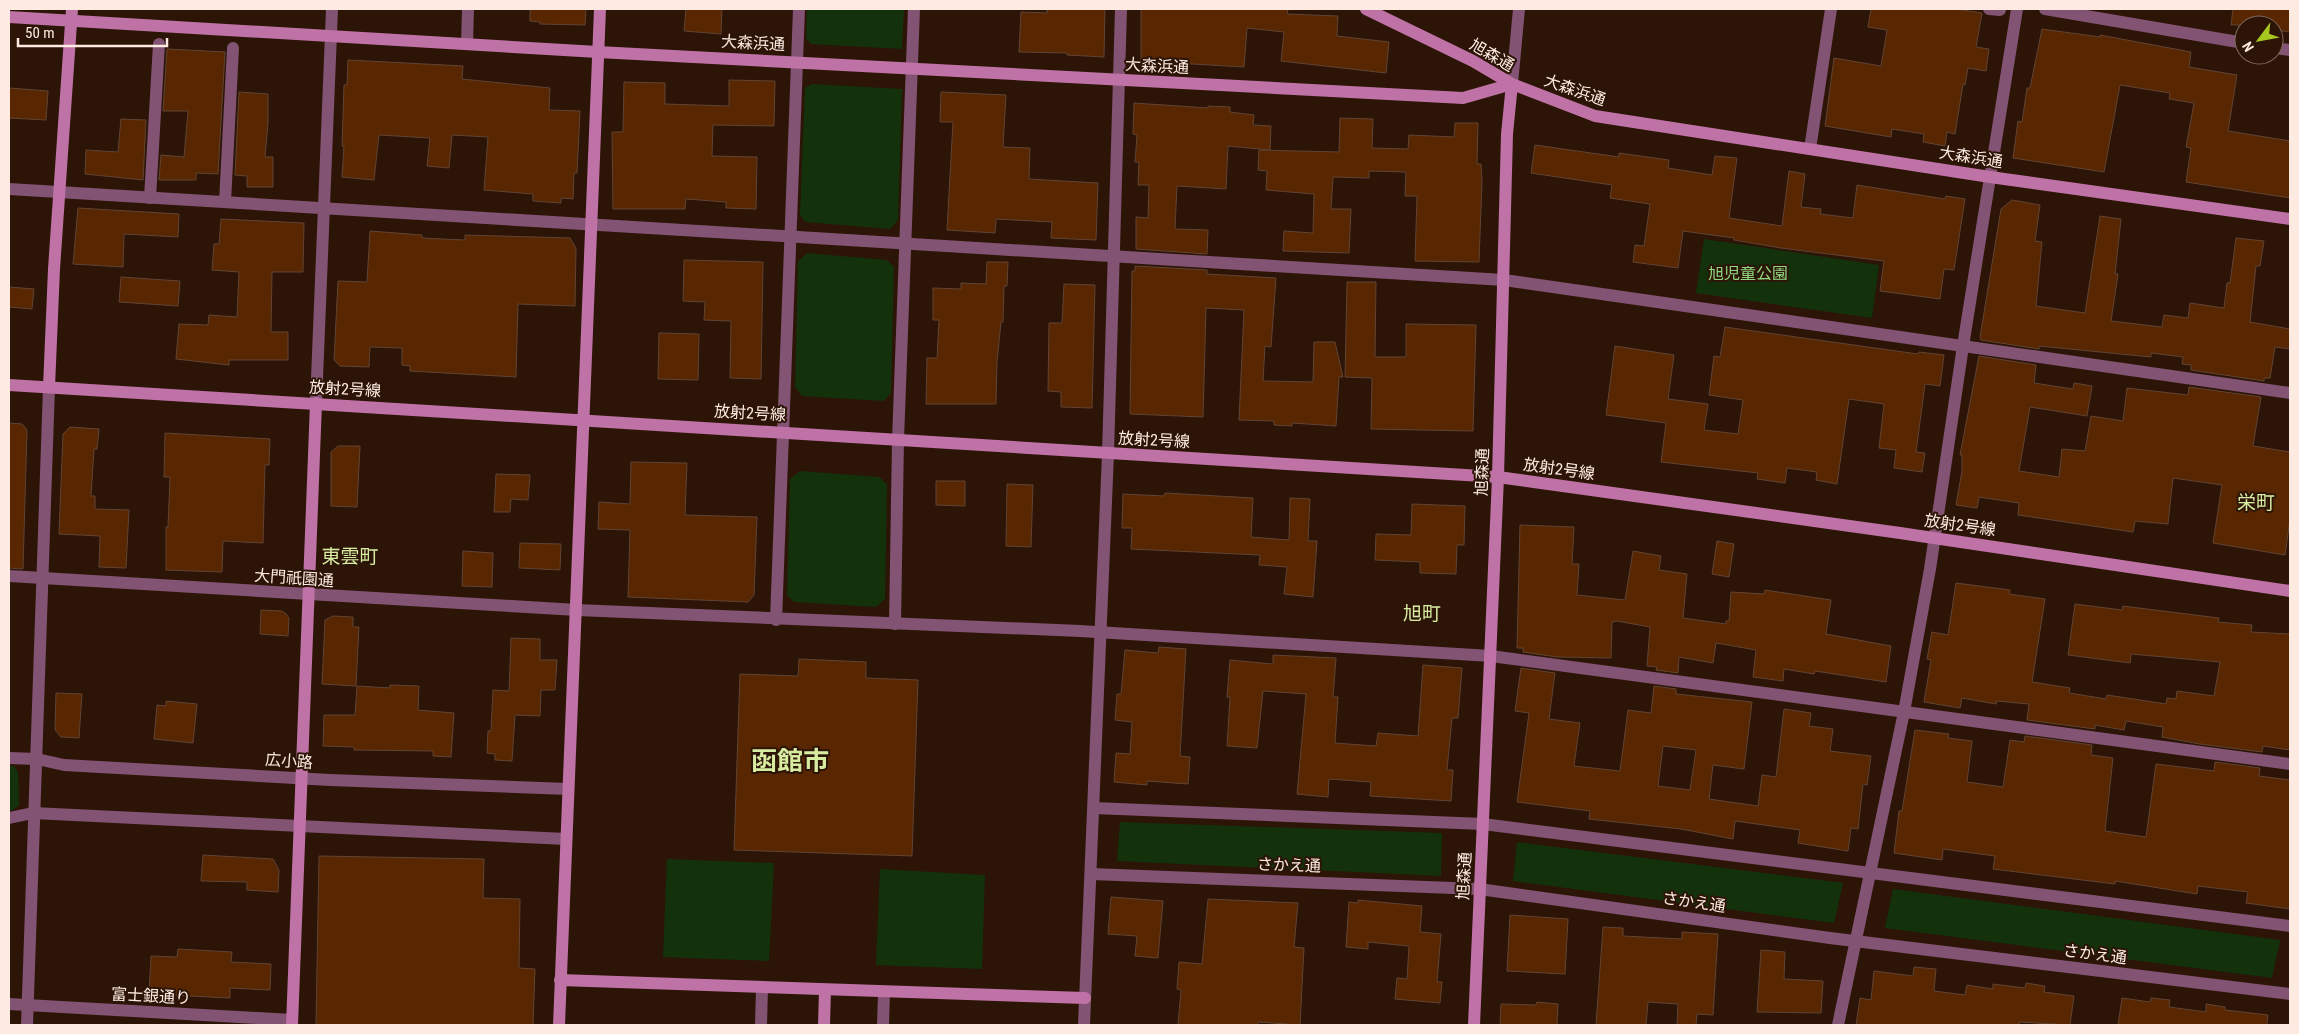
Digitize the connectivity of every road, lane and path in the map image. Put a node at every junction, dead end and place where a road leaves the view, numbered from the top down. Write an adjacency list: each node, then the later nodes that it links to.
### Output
1 (332, 9): 14 (street)
2 (468, 9): 17 (street)
3 (600, 9): 19 (street)
4 (799, 9): 20 (street)
5 (914, 9): 21 (street)
6 (1121, 9): 22 (street)
7 (1366, 9): 23 (street, 旭森通)
8 (1519, 9): 23 (street)
9 (1831, 9): 24 (street)
10 (2017, 9): 25 (street)
11 (2045, 9): 15 (street)
12 (72, 15): 13 (street, 大森浜通); 14 (street, 大森浜通); 27 (street)
13 (9, 17)
14 (331, 35): 17 (street, 大森浜通); 30 (street)
15 (2234, 40)
16 (159, 44): 28 (street)
17 (466, 44): 19 (street, 大森浜通)
18 (233, 48): 29 (street)
19 (598, 52): 20 (street, 大森浜通); 32 (street)
20 (797, 62): 21 (street, 大森浜通); 33 (street)
21 (911, 69): 22 (street, 大森浜通); 34 (street)
22 (1118, 80): 23 (street, 大森浜通); 35 (street)
23 (1512, 84): 24 (street, 大森浜通); 36 (street, 旭森通)
24 (1810, 149): 25 (street, 大森浜通)
25 (1990, 177): 31 (street, 大森浜通); 37 (street)
26 (9, 189): 27 (street)
27 (59, 192): 28 (street); 39 (street)
28 (150, 198): 29 (street)
29 (226, 202): 30 (street)
30 (323, 208): 32 (street); 41 (street)
31 (2290, 219)
32 (592, 223): 33 (street); 42 (street)
33 (790, 236): 34 (street); 43 (street)
34 (907, 244): 35 (street); 44 (street)
35 (1114, 256): 36 (street); 45 (street)
36 (1504, 280): 37 (street); 46 (street, 旭森通)
37 (1963, 346): 40 (street); 47 (street)
38 (9, 385): 39 (street, 放射2号線)
39 (49, 387): 41 (street, 放射2号線); 49 (street)
40 (2290, 393)
41 (316, 403): 42 (street, 放射2号線); 51 (street)
42 (584, 420): 43 (street, 放射2号線); 52 (street)
43 (782, 431): 44 (street, 放射2号線); 53 (street)
44 (898, 440): 45 (street, 放射2号線); 54 (street)
45 (1108, 454): 46 (street, 放射2号線); 55 (street)
46 (1498, 477): 47 (street, 放射2号線); 56 (street, 旭森通)
47 (1935, 538): 50 (street, 放射2号線); 57 (street)
48 (9, 576): 49 (street, 大門祇園通)
49 (43, 578): 51 (street, 大門祇園通); 59 (street)
50 (2290, 591)
51 (309, 596): 52 (street, 大門祇園通); 61 (street)
52 (577, 610): 53 (street, 大門祇園通); 62 (street)
53 (776, 620): 54 (street, 大門祇園通)
54 (894, 624): 55 (street, 大門祇園通)
55 (1100, 633): 56 (street, 大門祇園通); 63 (street)
56 (1490, 656): 57 (street, 大門祇園通); 66 (street, 旭森通)
57 (1904, 712): 60 (street, 大門祇園通); 69 (street)
58 (9, 758): 59 (street, 広小路)
59 (37, 759): 61 (street, 広小路); 64 (street)
60 (2290, 764)
61 (301, 777): 62 (street, 広小路); 67 (street)
62 (568, 789): 68 (street)
63 (1094, 808): 66 (street); 70 (street)
64 (34, 813): 65 (street); 67 (street); 81 (street)
65 (9, 818)
66 (1483, 824): 69 (street); 71 (street, 旭森通)
67 (299, 826): 68 (street); 82 (street)
68 (566, 839): 74 (street)
69 (1871, 873): 72 (street); 73 (street)
70 (1091, 874): 71 (street, さかえ通); 79 (street)
71 (1480, 889): 73 (street, さかえ通); 89 (street, 旭森通)
72 (2290, 926)
73 (1856, 941): 78 (street, さかえ通); 90 (street)
74 (560, 980): 75 (street); 84 (street)
75 (762, 988): 76 (street); 85 (street)
76 (825, 990): 77 (street); 86 (street)
77 (884, 992): 79 (street); 87 (street)
78 (2290, 994)
79 (1085, 998): 88 (street)
80 (9, 1004): 81 (street, 富士銀通り)
81 (27, 1005): 82 (street, 富士銀通り); 83 (street)
82 (292, 1022)
83 (27, 1025)
84 (559, 1025)
85 (761, 1025)
86 (824, 1025)
87 (883, 1025)
88 (1084, 1025)
89 (1474, 1025)
90 (1838, 1025)

